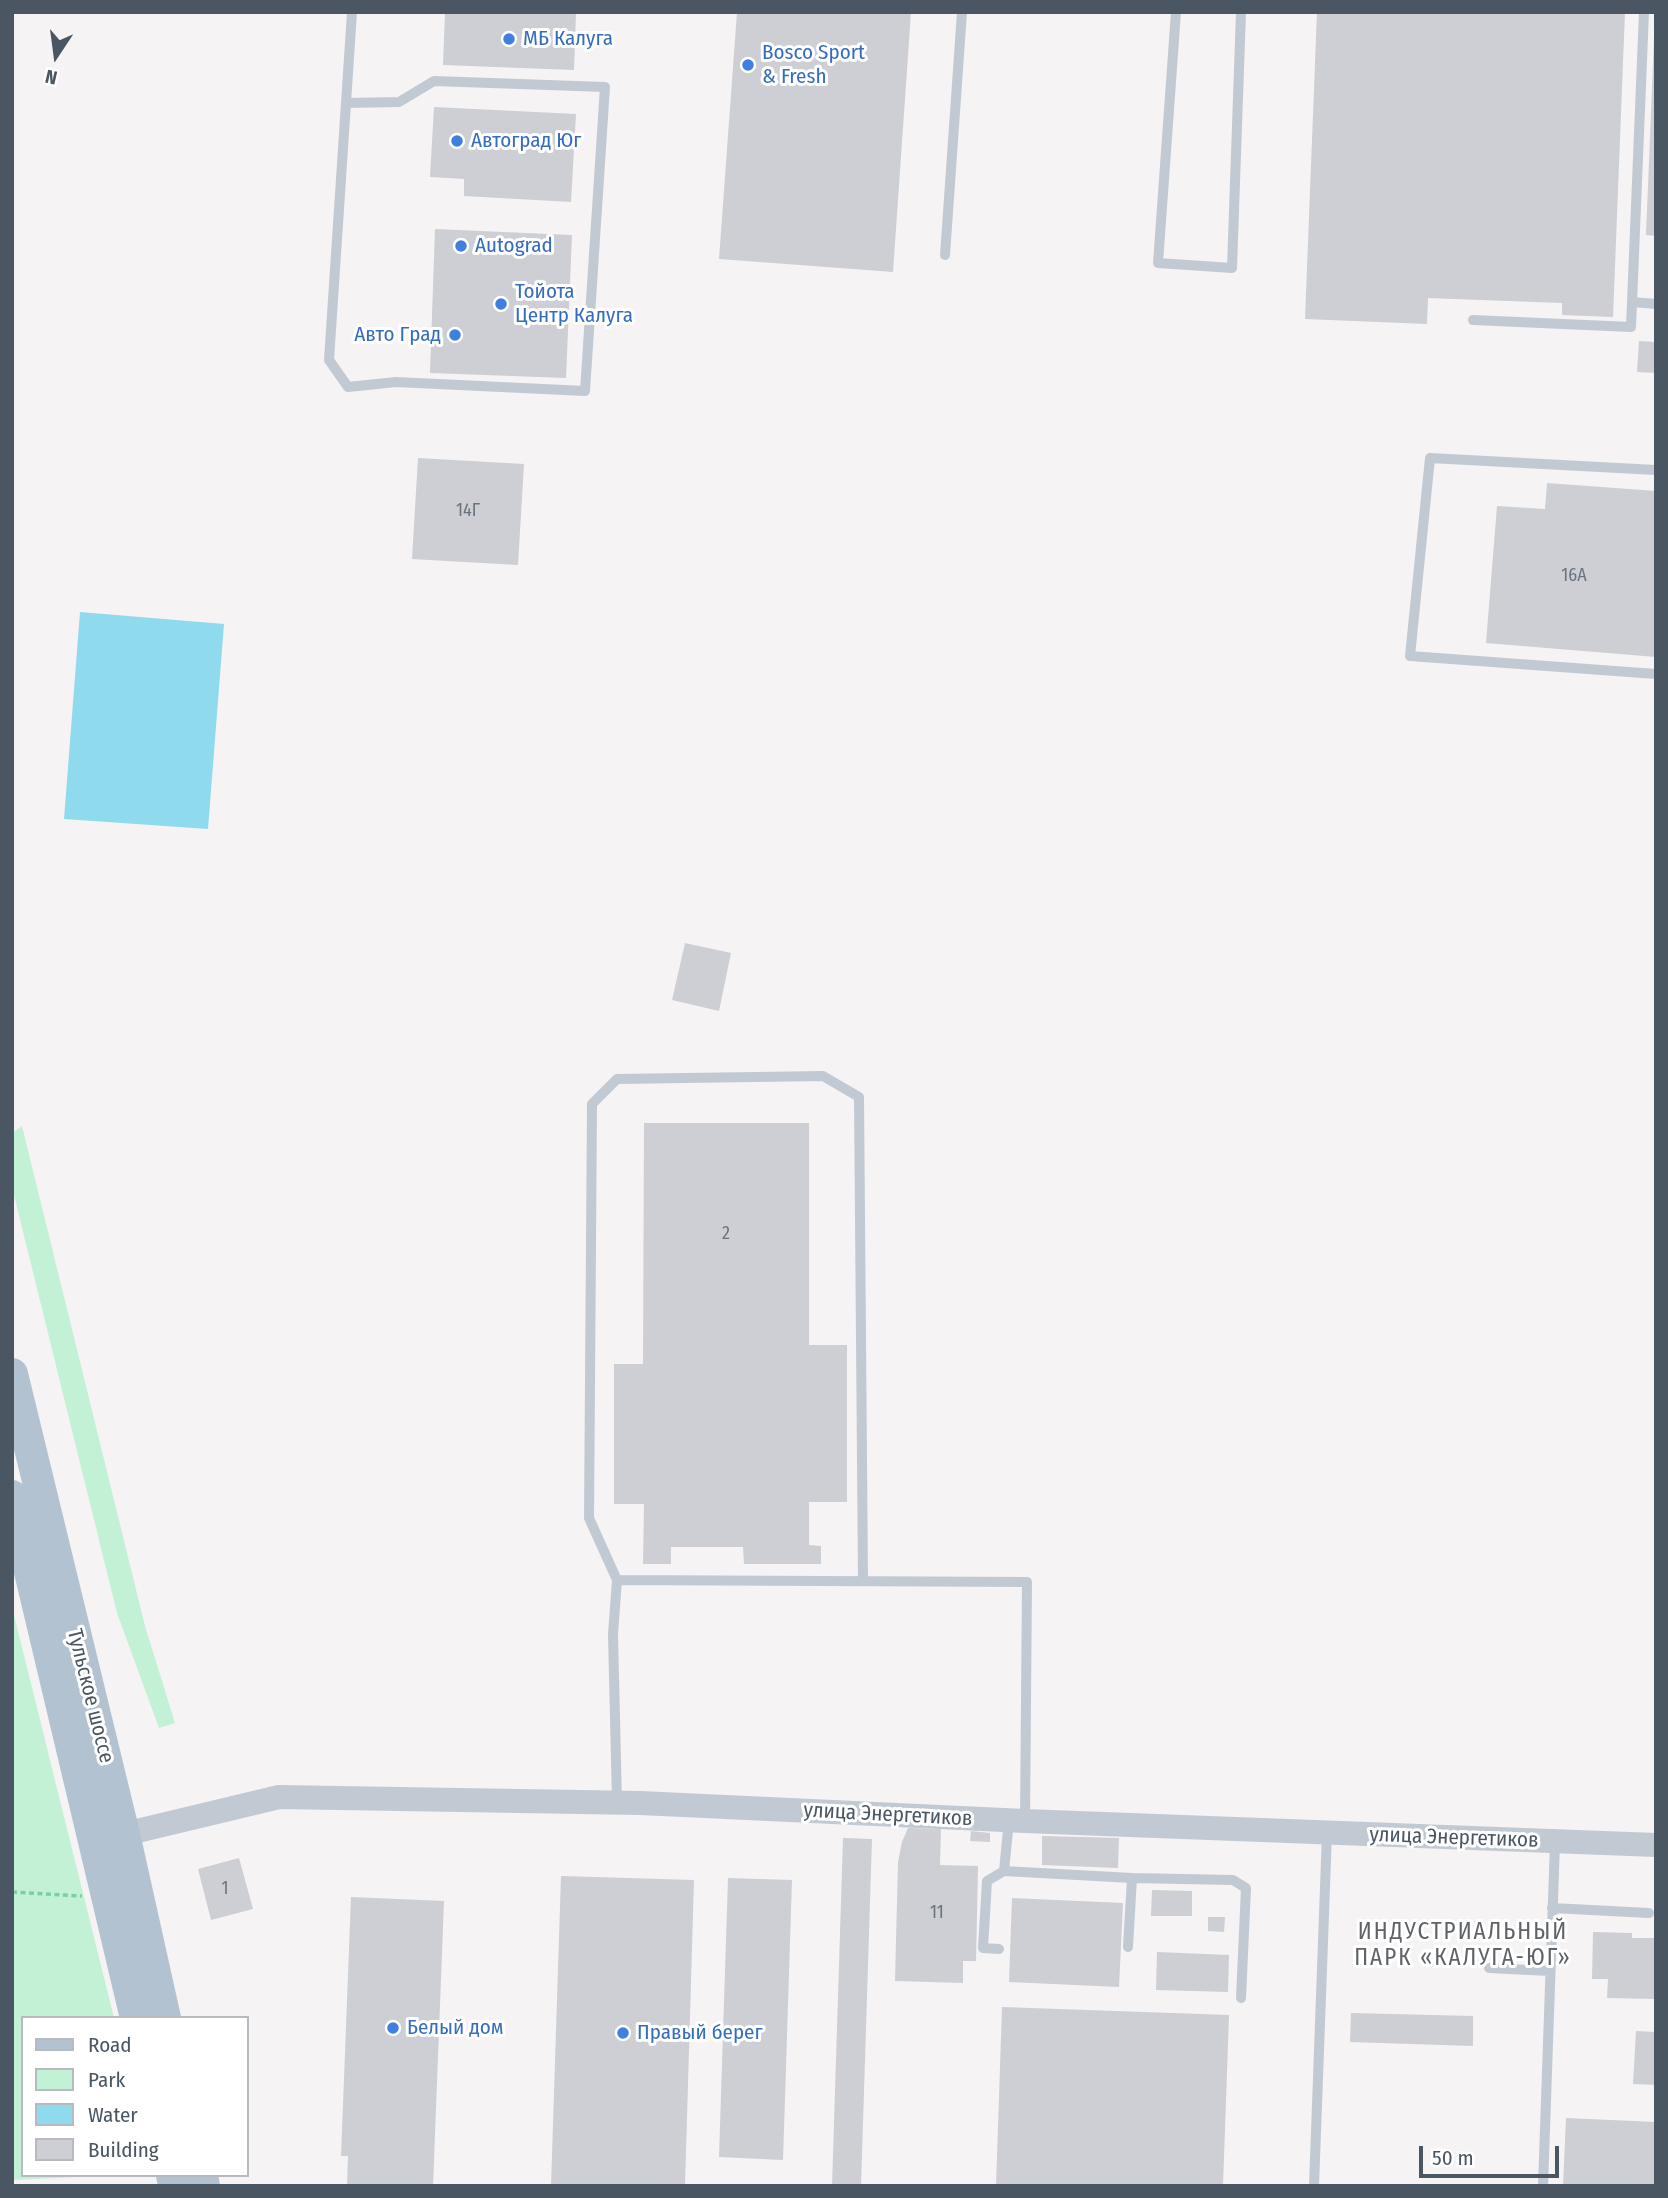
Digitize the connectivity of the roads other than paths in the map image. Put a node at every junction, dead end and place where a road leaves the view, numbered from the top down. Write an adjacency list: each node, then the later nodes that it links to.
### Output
1 (352, 12): 6 (lane)
2 (962, 12): 7 (lane)
3 (1176, 12): 4 (lane)
4 (1241, 12)
5 (1644, 12): 8 (lane)
6 (346, 103): 6 (lane)
7 (945, 255)
8 (1632, 302): 9 (lane); 10 (lane)
9 (1656, 304)
10 (1473, 320)
11 (1656, 470): 12 (lane)
12 (1656, 674)
13 (12, 1374): 20 (main road, Тульское шоссе)
14 (12, 1496): 20 (main road, Тульское шоссе)
15 (617, 1580): 16 (lane); 16 (lane); 17 (lane)
16 (863, 1581): 18 (lane)
17 (617, 1803): 18 (street, улица Энергетиков); 20 (street, улица Энергетиков)
18 (1017, 1821): 19 (street, улица Энергетиков); 23 (lane)
19 (1327, 1833): 21 (street, улица Энергетиков); 34 (lane)
20 (109, 1837): 32 (main road, Тульское шоссе); 33 (main road, Тульское шоссе)
21 (1555, 1843): 22 (street, улица Энергетиков); 25 (lane)
22 (1656, 1845)
23 (1003, 1871): 24 (lane); 28 (lane)
24 (1132, 1878): 27 (lane); 31 (lane)
25 (1552, 1908): 26 (lane); 30 (lane)
26 (1649, 1913)
27 (1128, 1947)
28 (999, 1949)
29 (1489, 1968): 30 (lane)
30 (1550, 1970): 35 (lane)
31 (1241, 1998)
32 (136, 2016)
33 (164, 2016)
34 (1314, 2186)
35 (1543, 2186)

